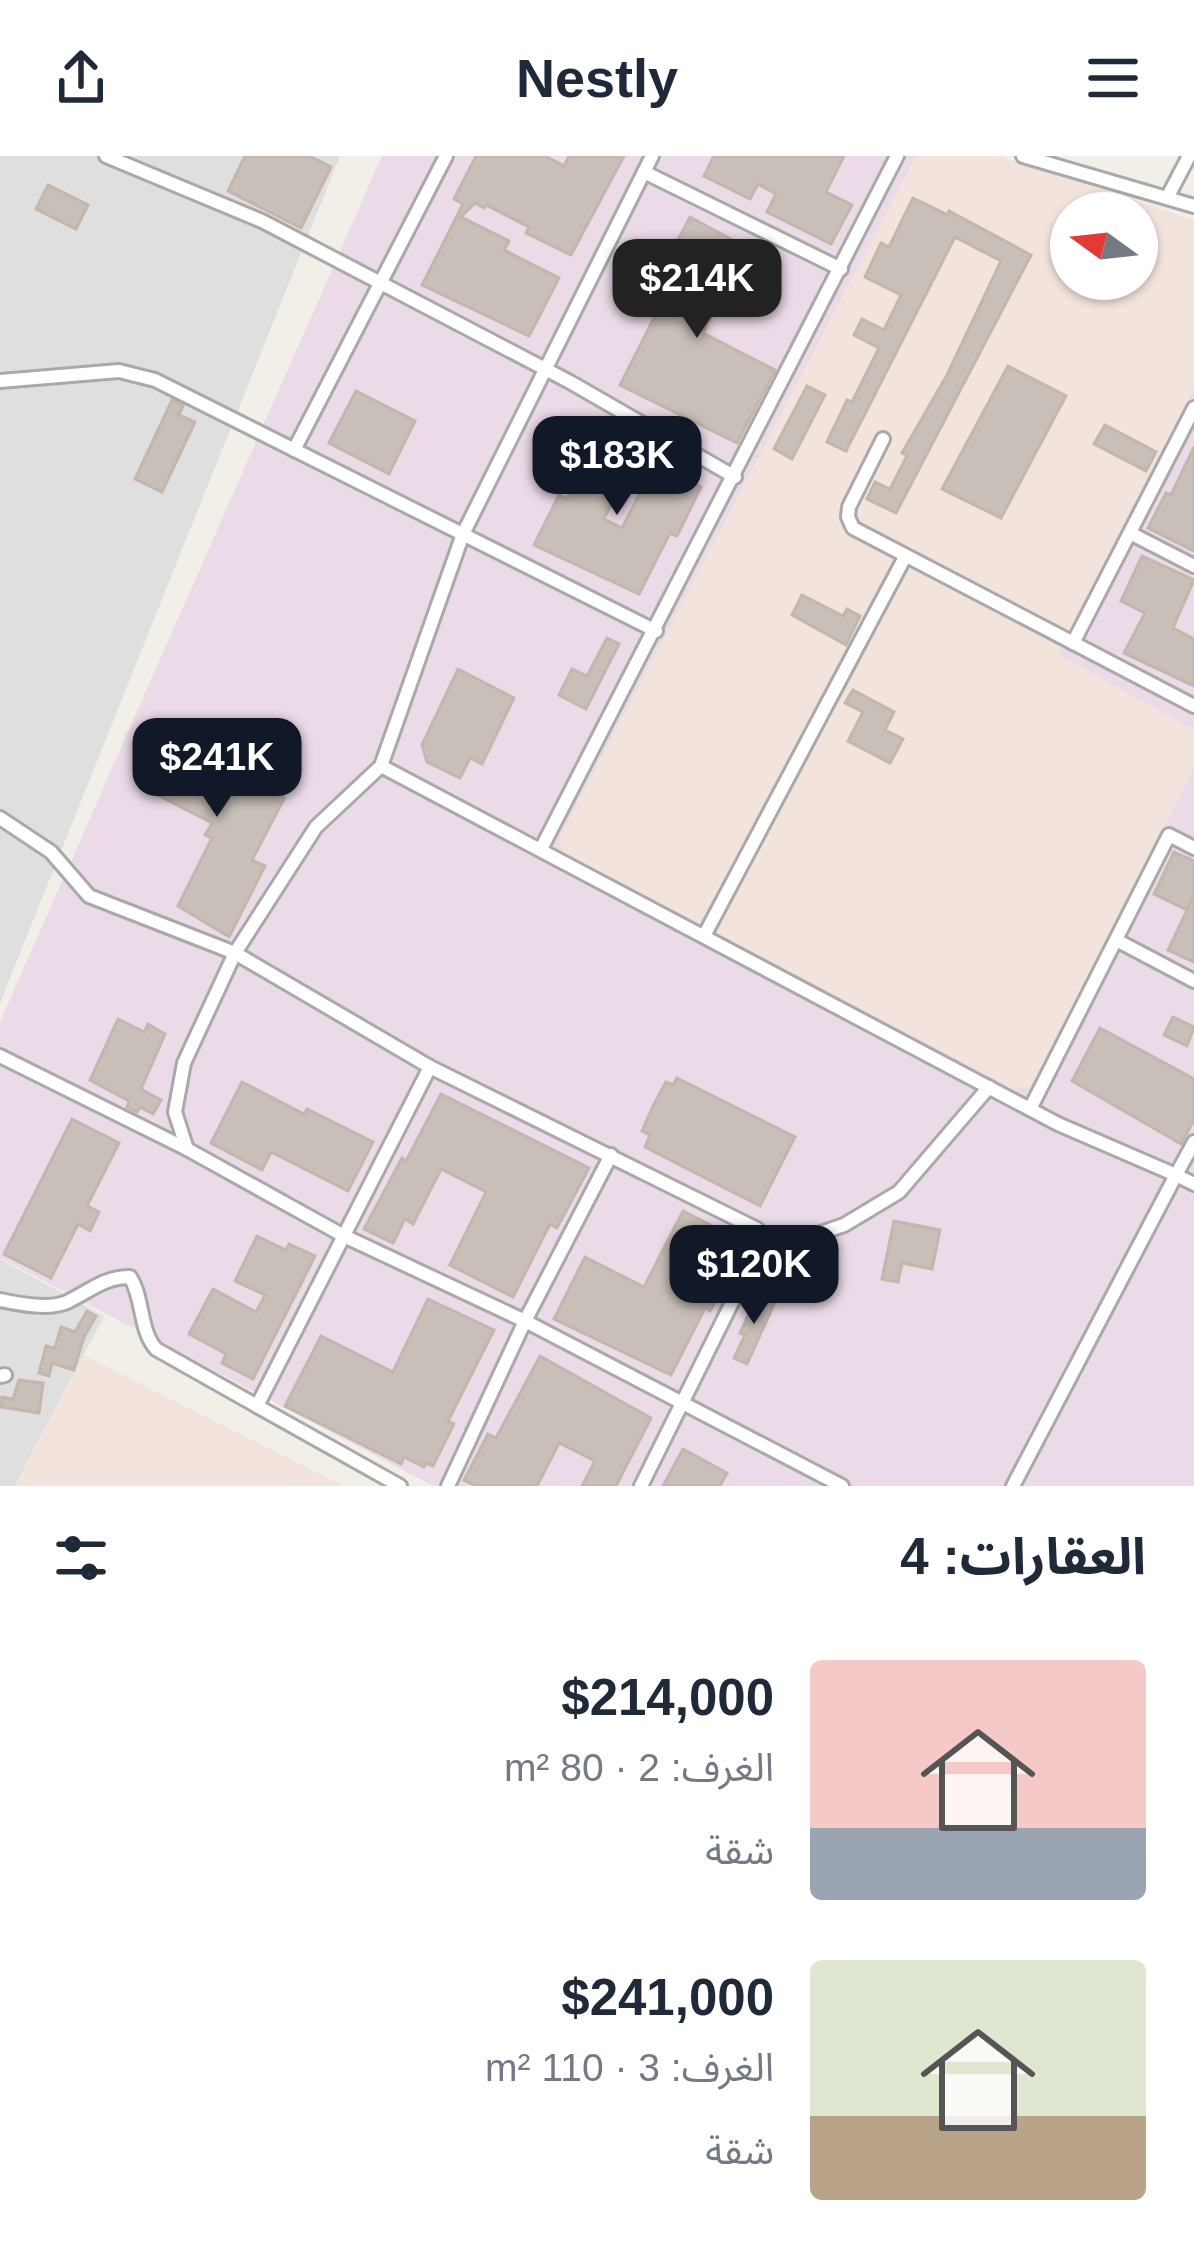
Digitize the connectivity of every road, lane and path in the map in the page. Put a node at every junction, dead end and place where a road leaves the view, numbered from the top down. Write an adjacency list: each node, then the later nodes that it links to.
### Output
1 (106, 156): 11 (street)
2 (446, 156): 11 (street)
3 (652, 156): 7 (street)
4 (897, 156): 10 (street)
5 (1023, 156): 8 (street)
6 (1189, 156): 8 (street)
7 (644, 172): 10 (street); 12 (street)
8 (1167, 198): 9 (street)
9 (1194, 206)
10 (841, 269): 17 (street)
11 (380, 284): 12 (street); 16 (street)
12 (546, 369): 17 (street); 19 (street)
13 (0, 381): 16 (street)
14 (1192, 418): 18 (street)
15 (883, 439): 20 (street)
16 (294, 450): 19 (street)
17 (734, 477): 22 (street)
18 (1130, 533): 21 (street); 23 (street)
19 (463, 534): 22 (street); 25 (street)
20 (905, 557): 23 (street); 29 (street)
21 (1194, 566)
22 (656, 631): 28 (street)
23 (1073, 643): 24 (street)
24 (1194, 706)
25 (382, 766): 28 (street); 31 (street)
26 (0, 818): 31 (street)
27 (1194, 848): 30 (street)
28 (541, 849): 29 (street)
29 (704, 936): 35 (street)
30 (1118, 941): 32 (street); 36 (street)
31 (235, 953): 34 (street); 38 (street)
32 (1194, 981)
33 (0, 1056): 38 (street)
34 (430, 1067): 39 (street); 42 (street)
35 (989, 1087): 36 (street); 43 (street)
36 (1030, 1109): 40 (street)
37 (1194, 1142): 40 (street)
38 (187, 1149): 42 (street)
39 (610, 1155): 43 (street); 45 (street)
40 (1176, 1175): 41 (street); 52 (street)
41 (1194, 1184)
42 (344, 1236): 45 (street); 46 (street)
43 (764, 1238): 47 (street)
44 (0, 1300): 46 (street)
45 (525, 1321): 47 (street); 50 (street)
46 (256, 1406): 49 (street)
47 (683, 1406): 48 (street); 51 (street)
48 (836, 1484)
49 (400, 1486)
50 (448, 1486)
51 (641, 1486)
52 (1013, 1486)

